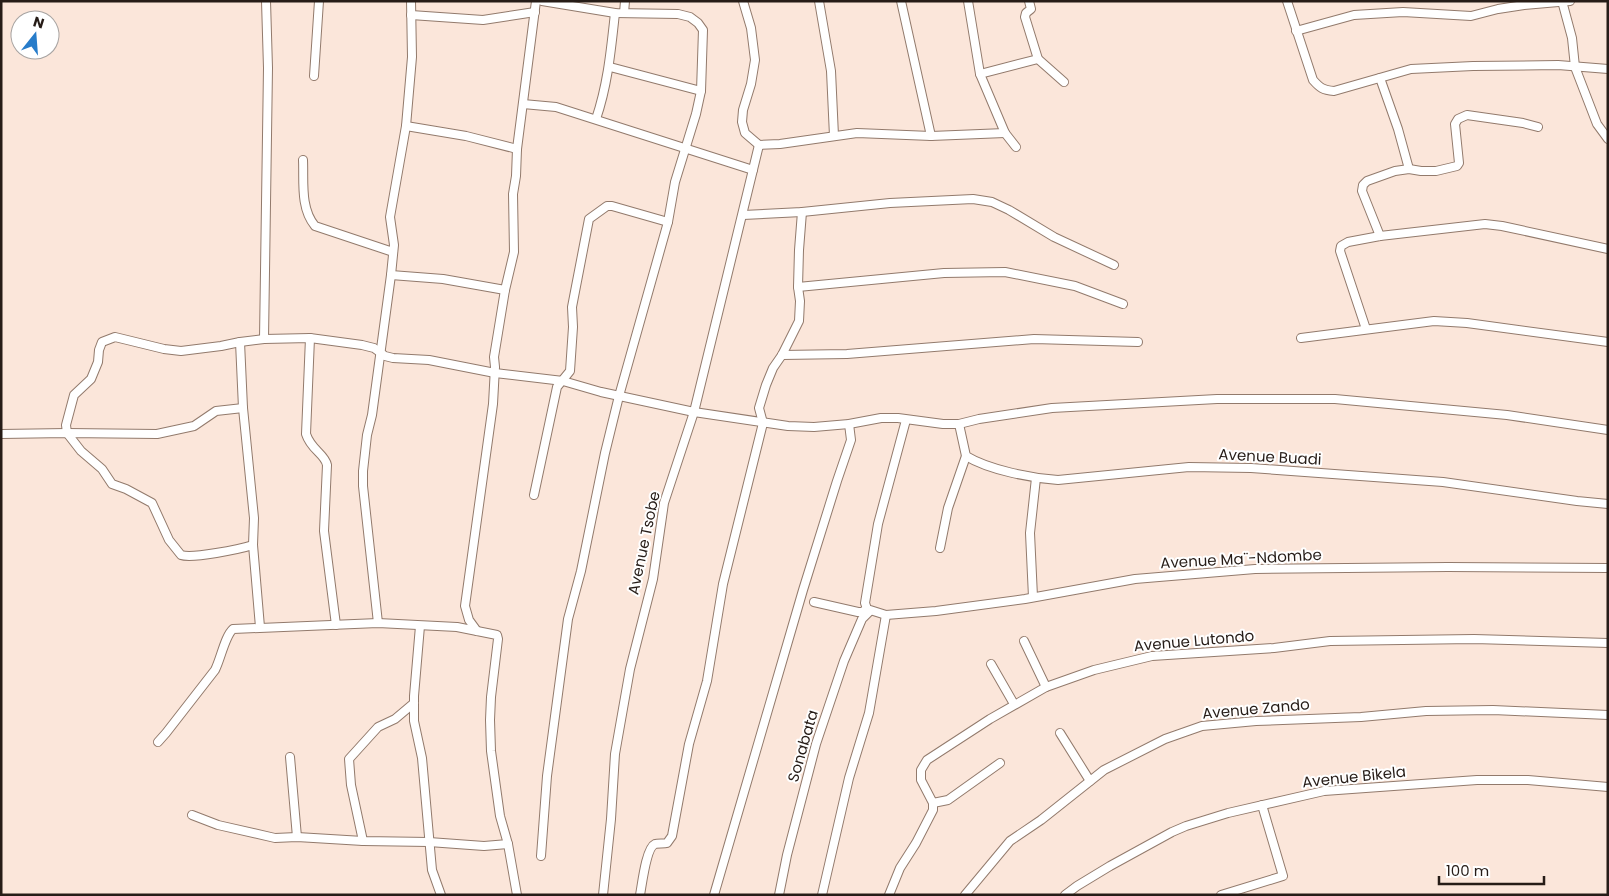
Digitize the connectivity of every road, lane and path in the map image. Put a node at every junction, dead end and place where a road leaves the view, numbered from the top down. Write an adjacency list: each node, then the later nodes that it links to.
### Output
1 (266, 1): 56 (street)
2 (319, 1): 25 (street)
3 (411, 1): 18 (street)
4 (536, 1): 15 (street)
5 (542, 1): 16 (street)
6 (625, 1): 17 (street)
7 (743, 1): 37 (street)
8 (819, 1): 34 (street)
9 (901, 1): 35 (street)
10 (968, 1): 24 (street)
11 (1029, 1): 20 (street)
12 (1287, 1): 19 (street)
13 (1570, 1): 14 (street)
14 (1562, 2): 19 (street); 22 (street)
15 (535, 12): 18 (street); 29 (street)
16 (615, 13): 17 (street); 21 (street)
17 (624, 13): 28 (street)
18 (411, 16): 31 (street)
19 (1296, 31): 26 (street)
20 (1038, 59): 24 (street); 27 (street)
21 (610, 67): 28 (street); 30 (street)
22 (1575, 67): 23 (street); 26 (street); 36 (street)
23 (1608, 69)
24 (980, 74): 33 (street)
25 (314, 76)
26 (1380, 78): 42 (street)
27 (1064, 82)
28 (701, 91): 39 (street)
29 (523, 104): 30 (street); 40 (street)
30 (596, 119): 39 (street)
31 (406, 126): 40 (street); 49 (street)
32 (1538, 127): 42 (street)
33 (1005, 132): 35 (street); 38 (street)
34 (834, 136): 35 (street); 37 (street)
35 (931, 136)
36 (1608, 139)
37 (759, 144): 43 (street, Avenue Tsobe)
38 (1016, 147)
39 (685, 148): 43 (street); 46 (street)
40 (517, 149): 53 (street)
41 (304, 160): 49 (street)
42 (1409, 169): 47 (street)
43 (753, 170): 45 (street, Avenue Tsobe)
44 (802, 212): 45 (street); 50 (street); 52 (street)
45 (743, 215): 68 (street, Avenue Tsobe)
46 (668, 222): 65 (street); 66 (street)
47 (1380, 236): 48 (street); 55 (street)
48 (1608, 249)
49 (393, 252): 51 (street)
50 (1114, 265)
51 (391, 275): 53 (street); 62 (street)
52 (798, 287): 54 (street); 63 (street)
53 (505, 290): 64 (street)
54 (1123, 304)
55 (1366, 329): 58 (street); 61 (street)
56 (264, 338): 57 (street); 59 (street)
57 (310, 338): 62 (street); 89 (street)
58 (1300, 338)
59 (240, 342): 67 (street); 74 (street)
60 (1138, 342): 63 (street)
61 (1608, 342)
62 (381, 353): 64 (street); 88 (street)
63 (782, 355): 70 (street)
64 (495, 374): 65 (street); 86 (street)
65 (563, 381): 66 (street); 78 (street)
66 (619, 396): 68 (street); 114 (street)
67 (243, 408): 74 (street); 80 (street)
68 (694, 412): 70 (street); 117 (street, Avenue Tsobe)
69 (906, 420): 71 (street); 72 (street); 85 (street)
70 (763, 422): 71 (street); 118 (street)
71 (849, 424): 119 (street)
72 (959, 424): 73 (street); 76 (street)
73 (1608, 430)
74 (67, 433): 75 (street); 80 (street)
75 (1, 434)
76 (966, 456): 77 (street, Avenue Buadi); 81 (street)
77 (1036, 478): 79 (street, Avenue Buadi); 83 (street)
78 (534, 495)
79 (1608, 504)
80 (253, 545): 91 (street)
81 (940, 548)
82 (1608, 568): 83 (street, Avenue Ma¨-Ndombe)
83 (1033, 597): 87 (street, Avenue Ma¨-Ndombe)
84 (814, 602): 85 (street)
85 (869, 610): 87 (street); 120 (street, Sonabata)
86 (466, 611): 92 (street); 93 (street)
87 (883, 615): 121 (street)
88 (378, 623): 89 (street); 90 (street)
89 (336, 625): 91 (street)
90 (420, 626): 92 (street); 98 (street)
91 (260, 627): 102 (street)
92 (457, 627): 93 (street)
93 (477, 631): 113 (street)
94 (1024, 641): 97 (street)
95 (1608, 643): 97 (street, Avenue Lutondo)
96 (991, 664): 99 (street)
97 (1046, 687): 99 (street, Avenue Lutondo)
98 (414, 703): 111 (street); 112 (street)
99 (1014, 704): 107 (street, Avenue Lutondo)
100 (1608, 715): 105 (street, Avenue Zando)
101 (1060, 733): 105 (street)
102 (158, 742)
103 (290, 756): 110 (street)
104 (1000, 763): 107 (street)
105 (1090, 781): 123 (street, Avenue Zando)
106 (1608, 787): 108 (street, Avenue Bikela)
107 (933, 803): 122 (street)
108 (1262, 805): 124 (street, Avenue Bikela); 125 (street)
109 (192, 815): 110 (street)
110 (297, 837): 111 (street)
111 (362, 841): 112 (street)
112 (429, 842): 113 (street); 115 (street)
113 (508, 844): 116 (street)
114 (541, 856)
115 (440, 895)
116 (517, 895)
117 (603, 895)
118 (640, 895)
119 (714, 895)
120 (779, 895)
121 (822, 895)
122 (889, 895)
123 (965, 895)
124 (1065, 895)
125 (1221, 895)

